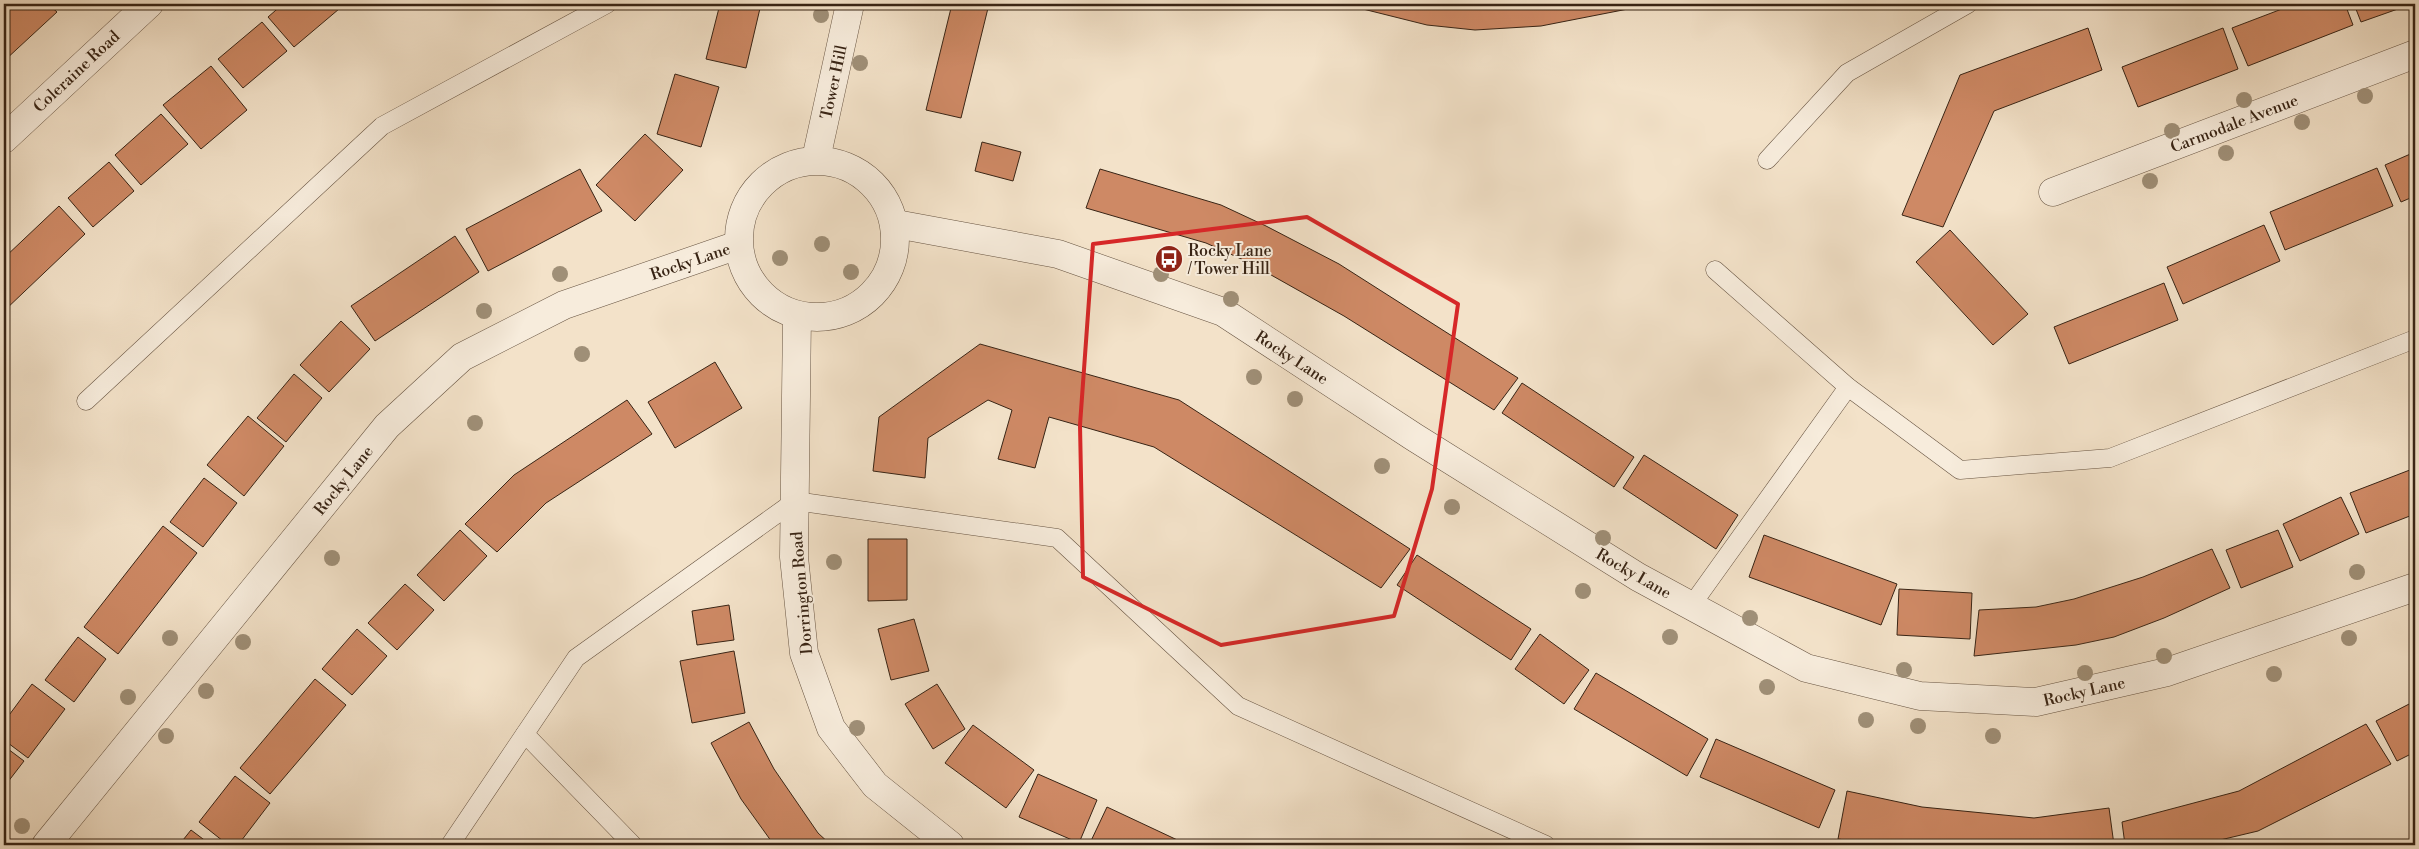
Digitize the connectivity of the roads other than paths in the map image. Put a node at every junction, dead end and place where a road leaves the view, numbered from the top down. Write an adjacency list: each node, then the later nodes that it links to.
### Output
1 (149, 4): 6 (street, Coleraine Road)
2 (607, 4): 16 (lane)
3 (850, 4): 7 (street, Tower Hill)
4 (1968, 4): 8 (lane)
5 (2415, 54): 9 (street, Carmodale Avenue)
6 (4, 139)
7 (816, 160): 10 (street); 11 (street)
8 (1768, 160)
9 (2053, 192)
10 (896, 224): 13 (street); 19 (street, Rocky Lane)
11 (738, 245): 13 (street); 21 (street, Rocky Lane)
12 (1715, 270): 15 (lane)
13 (797, 316): 17 (street, Dorrington Road)
14 (2415, 339): 15 (lane)
15 (1848, 387): 19 (lane)
16 (86, 401)
17 (795, 501): 20 (lane); 24 (street, Dorrington Road); 25 (lane)
18 (2415, 587): 19 (street, Rocky Lane)
19 (1691, 606)
20 (525, 734): 22 (lane); 23 (lane)
21 (46, 845)
22 (450, 845)
23 (633, 845)
24 (950, 845)
25 (1546, 845)

